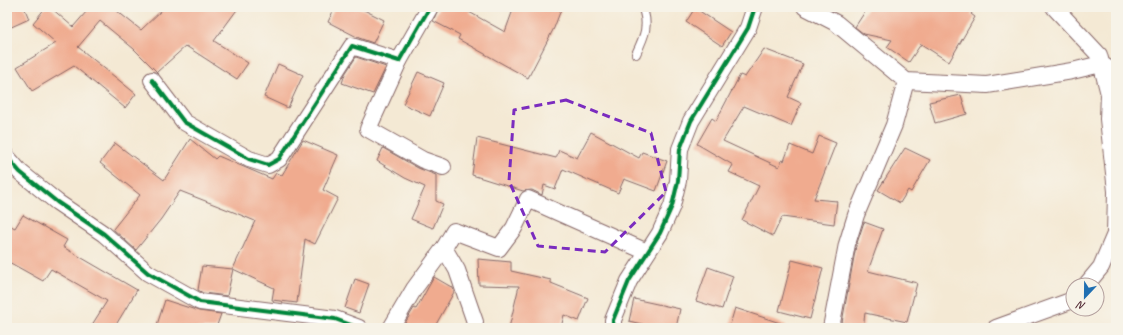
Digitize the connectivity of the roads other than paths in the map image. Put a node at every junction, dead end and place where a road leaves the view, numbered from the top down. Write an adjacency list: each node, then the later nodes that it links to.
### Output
1 (430, 7): 7 (street)
2 (642, 7): 6 (lane)
3 (755, 7): 16 (street)
4 (805, 7): 11 (street)
5 (1054, 7): 8 (street)
6 (636, 54)
7 (399, 61): 10 (street); 13 (street)
8 (1101, 64): 9 (street); 11 (street); 14 (street)
9 (1116, 74)
10 (152, 80)
11 (906, 81): 23 (street)
12 (7, 157): 19 (street)
13 (443, 167)
14 (1116, 192): 17 (street)
15 (444, 248): 16 (street); 20 (street); 21 (street)
16 (647, 252): 22 (street)
17 (1093, 277)
18 (1065, 303): 24 (street)
19 (359, 328)
20 (391, 328)
21 (473, 328)
22 (613, 328)
23 (831, 328)
24 (996, 328)

